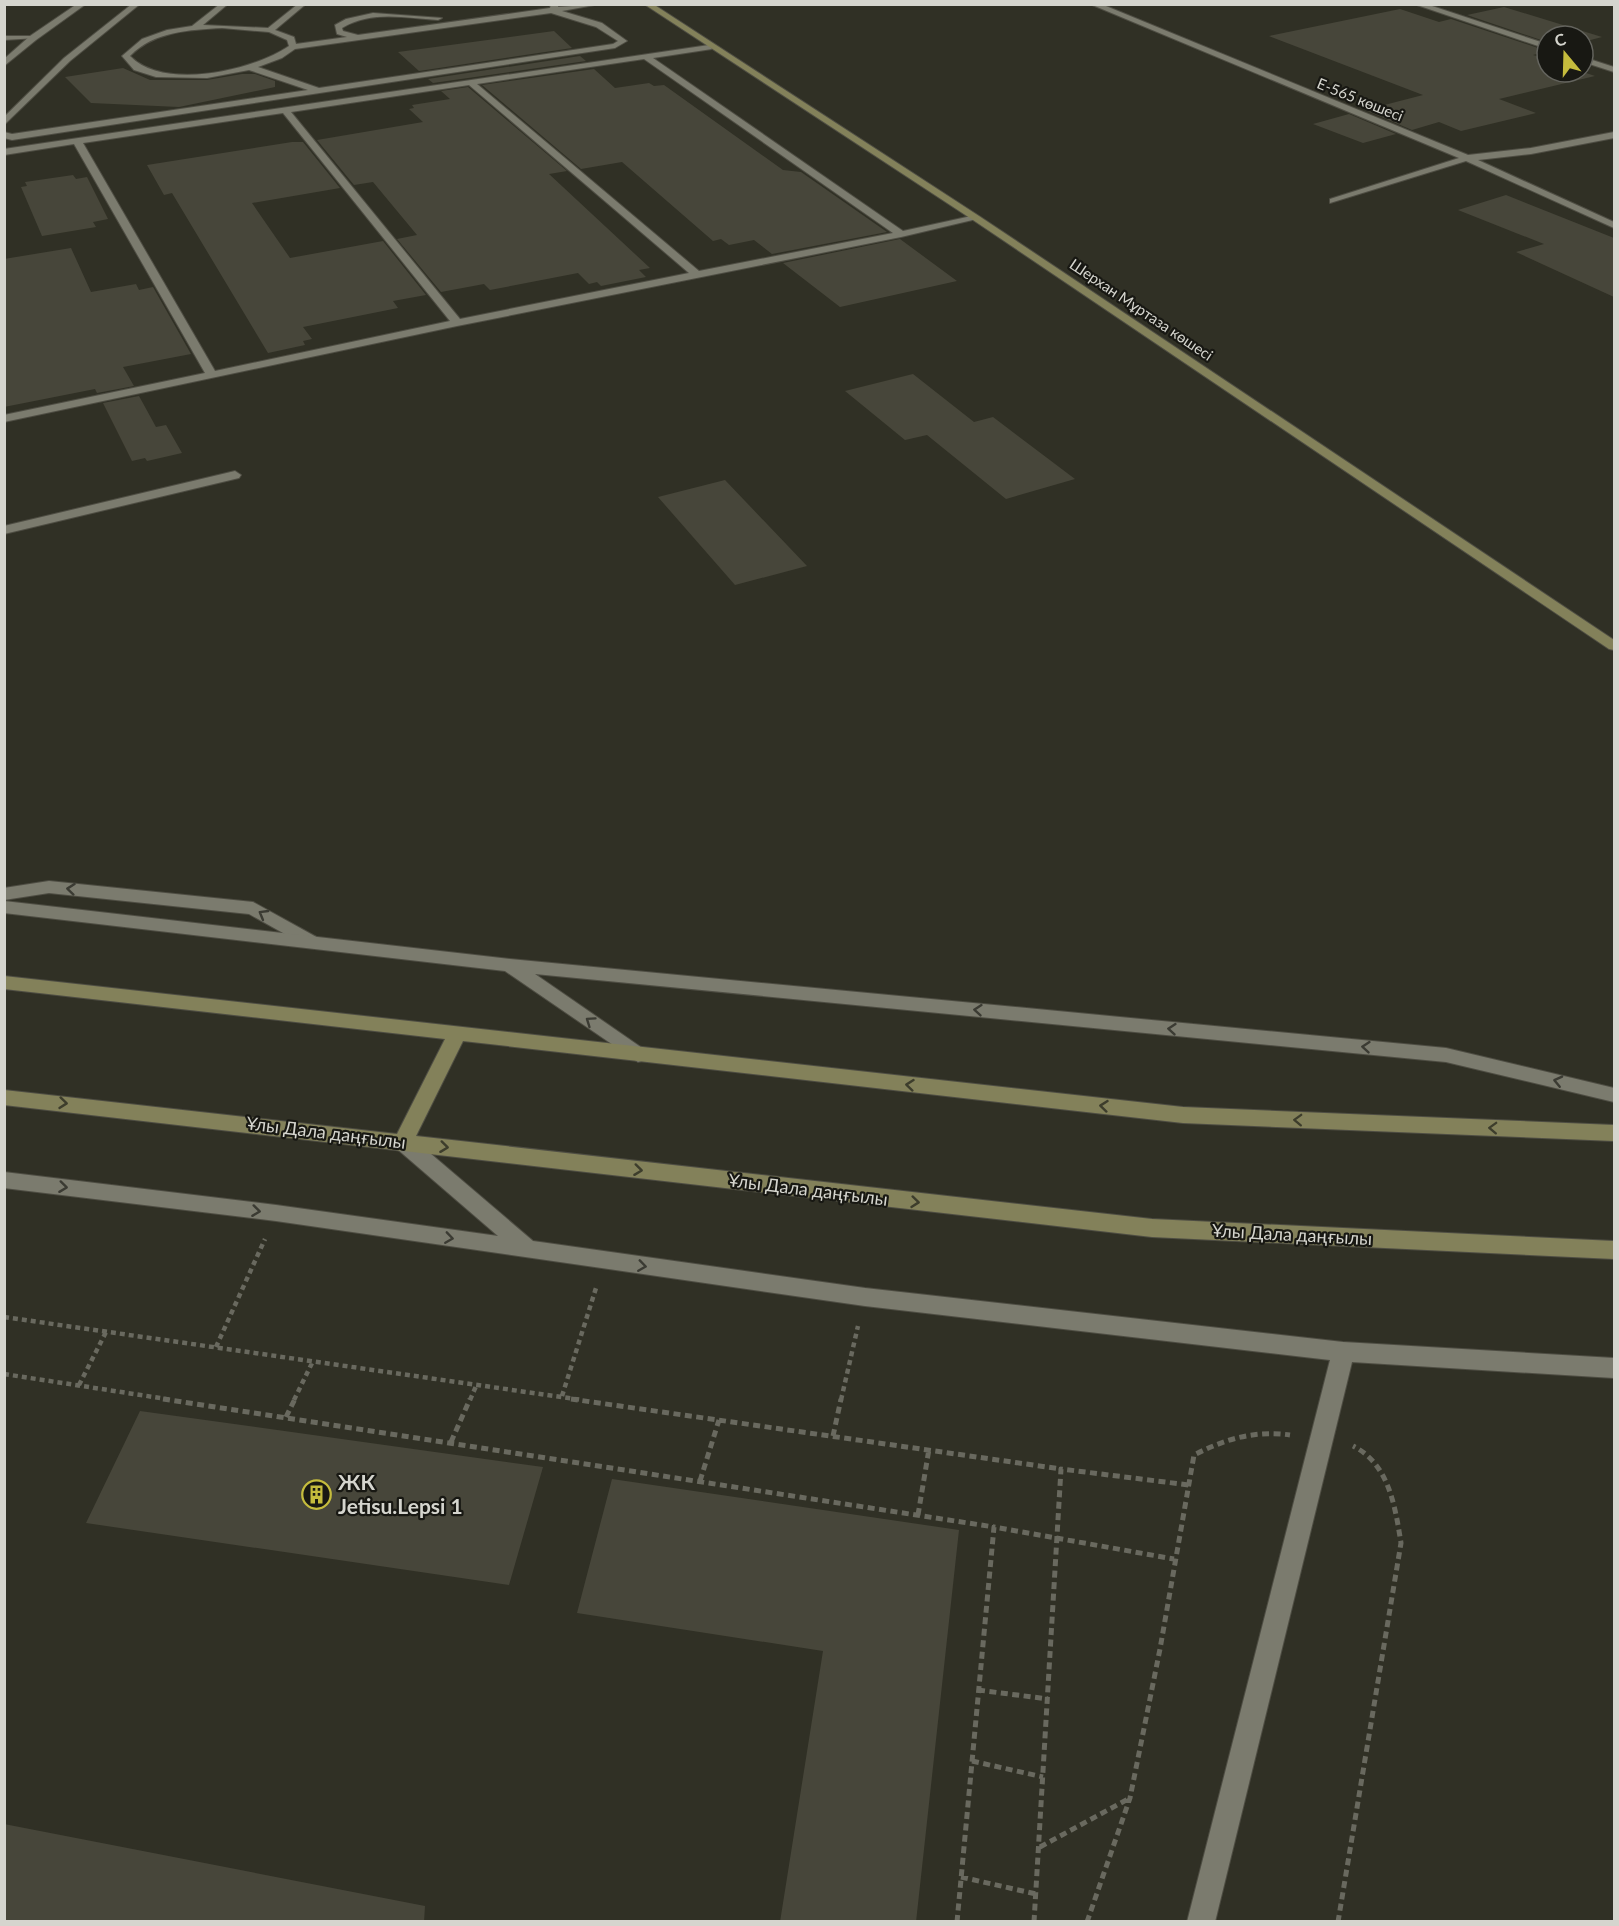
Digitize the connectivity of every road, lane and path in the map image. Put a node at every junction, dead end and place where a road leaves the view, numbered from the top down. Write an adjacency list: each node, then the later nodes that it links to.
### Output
1 (83, 4): 14 (street)
2 (137, 4): 27 (street)
3 (225, 4): 11 (street)
4 (303, 4): 12 (street)
5 (597, 4): 9 (street)
6 (647, 4): 18 (main road, Шерхан Мұртаза көшесі)
7 (1093, 4): 32 (street, Е-565 көшесі)
8 (1417, 4): 16 (street)
9 (554, 8): 10 (street); 25 (street)
10 (482, 21): 15 (street); 15 (street)
11 (194, 28): 12 (street); 22 (street)
12 (270, 30): 17 (street)
13 (4, 38): 14 (street)
14 (33, 38): 21 (street)
15 (358, 38): 17 (street)
16 (1535, 44)
17 (293, 46): 22 (street)
18 (709, 46): 19 (street); 34 (main road, Шерхан Мұртаза көшесі)
19 (645, 56): 24 (street); 36 (street)
20 (1595, 63): 23 (street)
21 (4, 64)
22 (252, 68): 25 (street)
23 (1614, 70)
24 (470, 82): 26 (street); 37 (street)
25 (318, 91): 28 (street)
26 (285, 110): 30 (street); 38 (street)
27 (4, 123)
28 (4, 135)
29 (1614, 135): 32 (street)
30 (76, 141): 31 (street); 39 (street)
31 (4, 152)
32 (1467, 158): 33 (street); 35 (street, Е-565 көшесі)
33 (1333, 201)
34 (976, 218): 36 (street); 43 (main road, Шерхан Мұртаза көшесі)
35 (1614, 225)
36 (901, 234): 37 (street)
37 (698, 275): 38 (street)
38 (457, 323): 39 (street)
39 (212, 375): 40 (street)
40 (4, 419)
41 (235, 475): 42 (street)
42 (4, 530)
43 (1614, 645)
44 (4, 894): 46 (street, one-way to 44)
45 (4, 907): 46 (street)
46 (314, 943): 47 (street)
47 (510, 965): 50 (street, one-way to 47); 51 (street, one-way to 47)
48 (4, 982): 49 (main road)
49 (457, 1034): 50 (main road); 54 (main road)
50 (638, 1055): 53 (main road, one-way to 50)
51 (1614, 1095)
52 (4, 1097): 54 (main road, Ұлы Дала даңғылы, one-way to 54)
53 (1614, 1133)
54 (403, 1142): 57 (street); 58 (main road, Ұлы Дала даңғылы, one-way to 58)
55 (4, 1180): 56 (street, one-way to 56)
56 (276, 1213): 57 (street, one-way to 57); 63 (path)
57 (530, 1250): 59 (street)
58 (1614, 1250)
59 (604, 1260): 60 (street, one-way to 60); 70 (path)
60 (865, 1297): 64 (street); 73 (path)
61 (4, 1317): 62 (path)
62 (106, 1332): 63 (path); 68 (path)
63 (216, 1347): 65 (path)
64 (1343, 1352): 66 (street); 74 (street)
65 (313, 1361): 69 (path); 71 (path)
66 (1614, 1368)
67 (4, 1374): 68 (path)
68 (79, 1384): 71 (path)
69 (477, 1384): 70 (path); 75 (path)
70 (562, 1396): 72 (path)
71 (286, 1417): 75 (path)
72 (719, 1419): 73 (path); 78 (path)
73 (833, 1436): 76 (path)
74 (1320, 1440): 79 (path); 95 (street); 96 (path)
75 (452, 1442): 78 (path)
76 (929, 1449): 77 (path); 80 (path)
77 (1061, 1468): 79 (path); 82 (path)
78 (700, 1481): 80 (path)
79 (1190, 1485): 83 (path)
80 (918, 1515): 81 (path)
81 (994, 1527): 82 (path); 84 (path)
82 (1056, 1539): 83 (path); 85 (path)
83 (1174, 1559): 88 (path)
84 (978, 1690): 85 (path); 86 (path)
85 (1047, 1699): 87 (path)
86 (972, 1761): 87 (path); 90 (path)
87 (1042, 1777): 89 (path)
88 (1130, 1798): 89 (path); 94 (path)
89 (1039, 1848): 91 (path)
90 (961, 1877): 91 (path); 92 (path)
91 (1036, 1894): 93 (path)
92 (957, 1922)
93 (1034, 1922)
94 (1087, 1922)
95 (1201, 1922)
96 (1338, 1922)

